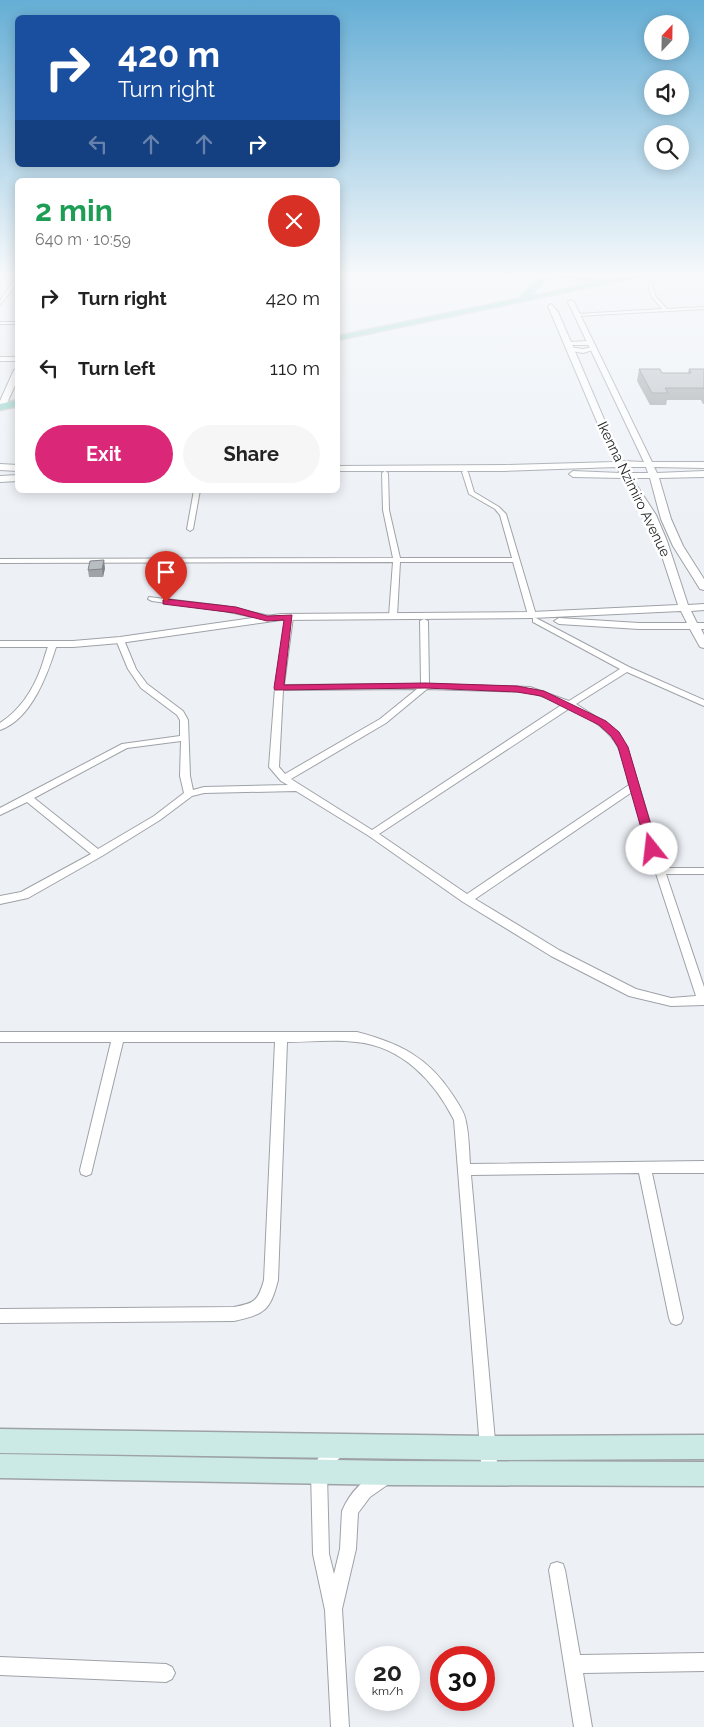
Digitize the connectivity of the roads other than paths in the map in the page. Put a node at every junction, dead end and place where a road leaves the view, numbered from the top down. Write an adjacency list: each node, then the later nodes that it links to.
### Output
1 (573, 357): 10 (street, Ikenna Nzimiro Avenue)
2 (597, 357): 9 (street, Ikenna Nzimiro Avenue)
3 (0, 359): 4 (street)
4 (15, 359)
5 (15, 377): 7 (street)
6 (15, 403): 7 (main road)
7 (2, 405): 8 (street)
8 (0, 417)
9 (649, 463): 10 (street); 11 (street); 20 (street, Ikenna Nzimiro Avenue)
10 (619, 464): 14 (street); 19 (street, Ikenna Nzimiro Avenue)
11 (704, 465)
12 (0, 467): 13 (street)
13 (15, 468)
14 (340, 469)
15 (465, 472): 16 (street); 19 (street); 25 (street)
16 (385, 473): 17 (street); 27 (street)
17 (340, 474)
18 (704, 474): 20 (street)
19 (626, 476): 20 (street); 30 (street, Ikenna Nzimiro Avenue)
20 (654, 476): 28 (street, Ikenna Nzimiro Avenue)
21 (15, 478): 22 (street)
22 (0, 479)
23 (196, 493): 24 (street)
24 (190, 528)
25 (515, 560): 27 (street); 34 (street)
26 (0, 561): 27 (street)
27 (397, 561): 32 (street)
28 (704, 588)
29 (152, 599): 33 (street)
30 (684, 608): 31 (street); 34 (street); 37 (street, Ikenna Nzimiro Avenue)
31 (704, 608)
32 (393, 616): 34 (street); 35 (street)
33 (267, 618): 35 (street); 39 (street)
34 (534, 618): 36 (street); 37 (street); 43 (street)
35 (288, 620): 36 (street); 39 (street); 45 (street)
36 (424, 621): 44 (street)
37 (698, 626): 40 (street, Ikenna Nzimiro Avenue)
38 (0, 644): 41 (street)
39 (121, 644): 41 (street); 49 (street)
40 (704, 645)
41 (53, 647): 42 (street); 48 (street)
42 (0, 651)
43 (626, 669): 46 (street); 47 (street)
44 (425, 686): 45 (street); 47 (street); 50 (street)
45 (278, 688): 50 (street)
46 (704, 703)
47 (568, 705): 51 (street); 56 (street)
48 (0, 727)
49 (185, 738): 53 (street); 54 (street)
50 (284, 779): 52 (street)
51 (634, 786): 59 (street); 60 (street)
52 (298, 788): 53 (street); 56 (street)
53 (189, 794): 57 (street)
54 (27, 797): 55 (street); 57 (street)
55 (0, 812)
56 (372, 834): 60 (street)
57 (98, 854): 61 (street)
58 (704, 870): 59 (street)
59 (661, 871): 62 (street)
60 (467, 899): 62 (street)
61 (0, 900)
62 (703, 1000)
63 (0, 1037): 64 (street)
64 (118, 1037): 65 (street); 68 (street)
65 (281, 1037): 69 (street); 70 (street)
66 (704, 1167): 67 (street)
67 (644, 1168): 69 (street); 71 (street)
68 (86, 1170)
69 (465, 1170): 75 (street)
70 (0, 1316)
71 (676, 1318)
72 (0, 1442): 73 (main road)
73 (346, 1445): 75 (main road); 77 (street)
74 (704, 1447): 75 (main road)
75 (488, 1448): 79 (street)
76 (0, 1466): 77 (main road)
77 (319, 1472): 78 (main road); 82 (street)
78 (391, 1473): 79 (main road); 82 (street)
79 (490, 1474): 80 (main road)
80 (704, 1474)
81 (557, 1570): 84 (street)
82 (334, 1610): 87 (street)
83 (704, 1662): 84 (street)
84 (573, 1664): 88 (street)
85 (0, 1666): 86 (street)
86 (166, 1673)
87 (340, 1727)
88 (583, 1727)

